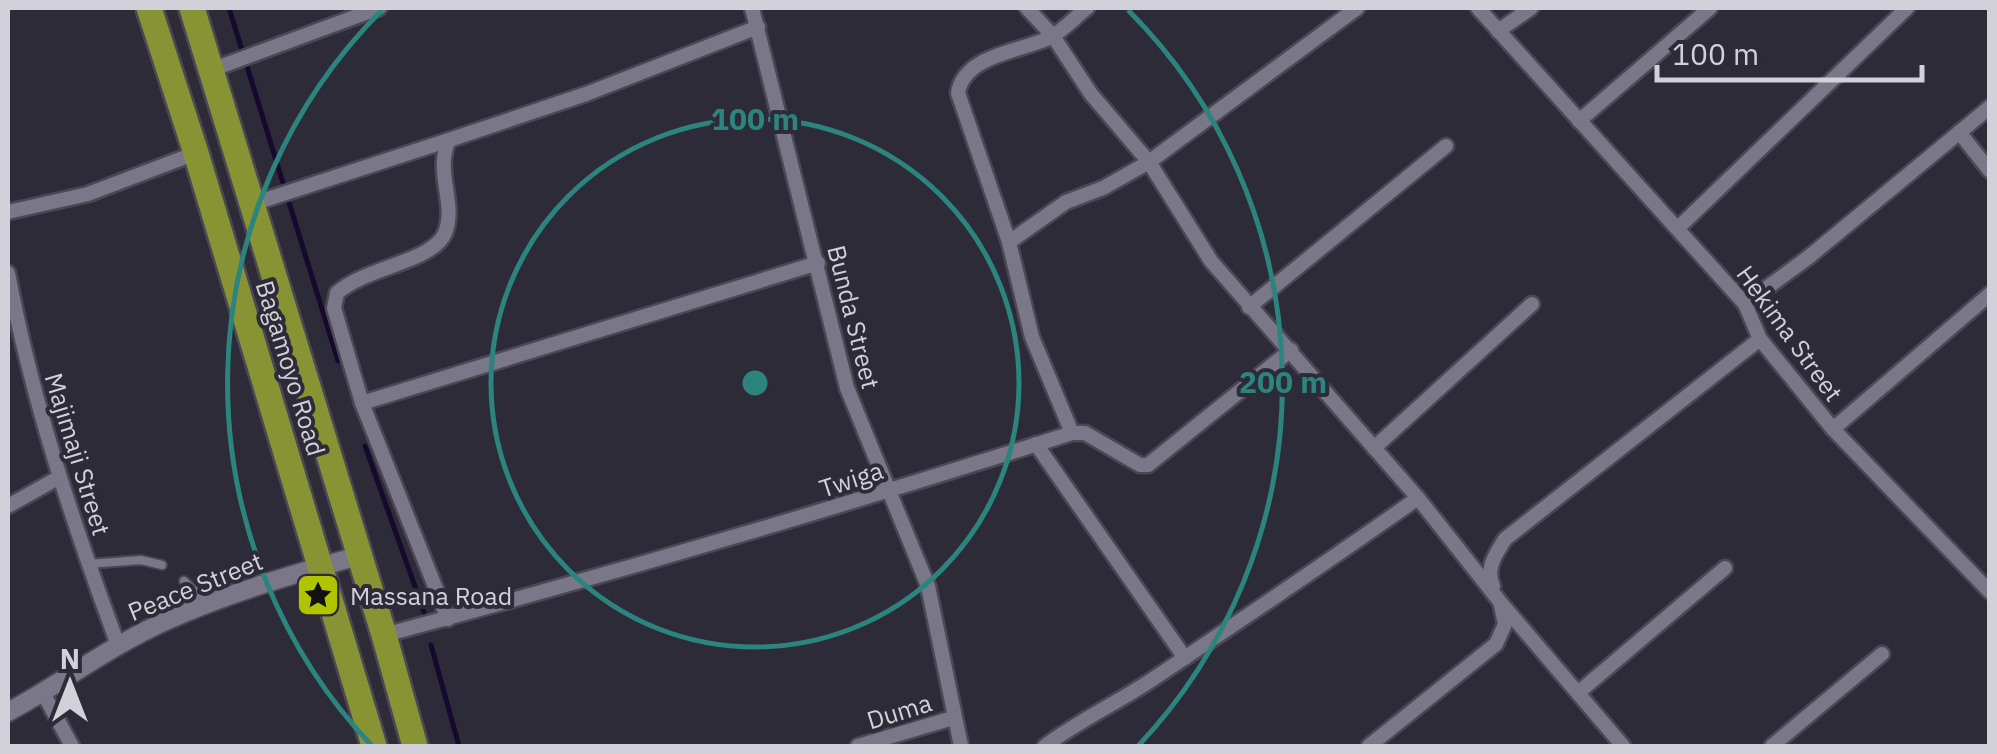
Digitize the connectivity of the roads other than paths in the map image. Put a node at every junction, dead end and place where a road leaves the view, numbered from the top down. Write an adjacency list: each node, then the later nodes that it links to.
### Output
1 (149, 8): 21 (highway, Bagamoyo Road)
2 (192, 8): 15 (highway, Bagamoyo Road)
3 (379, 8): 15 (street)
4 (752, 8): 12 (street, Bunda Street)
5 (1027, 8): 14 (street)
6 (1087, 8): 14 (street)
7 (1357, 8): 22 (street)
8 (1478, 8): 13 (street, Hekima Street)
9 (1530, 8): 13 (street)
10 (1710, 8): 17 (street)
11 (1907, 8): 26 (street)
12 (758, 27): 19 (street); 28 (street, Bunda Street)
13 (1498, 31): 17 (street, Hekima Street)
14 (1053, 36): 22 (street); 27 (street)
15 (211, 70): 24 (highway, Bagamoyo Road)
16 (1990, 107): 18 (street)
17 (1578, 121): 26 (street, Hekima Street)
18 (1959, 132): 23 (street); 32 (street)
19 (449, 140): 24 (street); 37 (street)
20 (1446, 146): 33 (street)
21 (196, 153): 25 (street); 49 (highway, Bagamoyo Road)
22 (1149, 162): 27 (street); 33 (street)
23 (1990, 171)
24 (252, 204): 46 (highway, Bagamoyo Road)
25 (8, 212)
26 (1678, 228): 32 (street, Hekima Street)
27 (1009, 242): 39 (street)
28 (818, 264): 37 (street); 43 (street, Bunda Street)
29 (8, 273): 34 (street, Majimaji Street)
30 (1990, 294): 38 (street)
31 (1532, 304): 41 (street)
32 (1745, 304): 35 (street, Hekima Street)
33 (1249, 307): 36 (street)
34 (12, 324): 42 (street, Majimaji Street)
35 (1760, 339): 38 (street, Hekima Street); 53 (street)
36 (1291, 350): 39 (street); 41 (street)
37 (362, 403): 55 (street)
38 (1834, 429): 52 (street, Hekima Street)
39 (1072, 432): 40 (street, Twiga)
40 (1036, 444): 43 (street, Twiga); 59 (street)
41 (1374, 448): 44 (street)
42 (58, 478): 45 (street); 47 (street, Majimaji Street)
43 (890, 491): 55 (street, Twiga); 63 (street, Bunda Street)
44 (1418, 498): 53 (street); 59 (street)
45 (8, 506)
46 (358, 556): 49 (street, Peace Street); 56 (highway, Bagamoyo Road)
47 (88, 564): 48 (lane); 57 (street, Majimaji Street)
48 (162, 564)
49 (322, 566): 54 (street, Peace Street); 65 (highway, Bagamoyo Road)
50 (1726, 568): 60 (street)
51 (184, 580): 54 (lane)
52 (1990, 592)
53 (1501, 603): 60 (street); 70 (street)
54 (208, 604): 57 (street, Peace Street)
55 (448, 620): 56 (street, Twiga)
56 (384, 635): 66 (highway, Bagamoyo Road)
57 (118, 645): 61 (street, Peace Street)
58 (1882, 654): 72 (street)
59 (1185, 658): 69 (street)
60 (1580, 692): 71 (street)
61 (43, 693): 62 (street, Peace Street); 64 (street)
62 (8, 712)
63 (953, 718): 67 (street, Duma); 68 (street, Bunda Street)
64 (72, 746)
65 (374, 746)
66 (415, 746)
67 (858, 746)
68 (961, 746)
69 (1045, 746)
70 (1369, 746)
71 (1624, 746)
72 (1772, 746)

